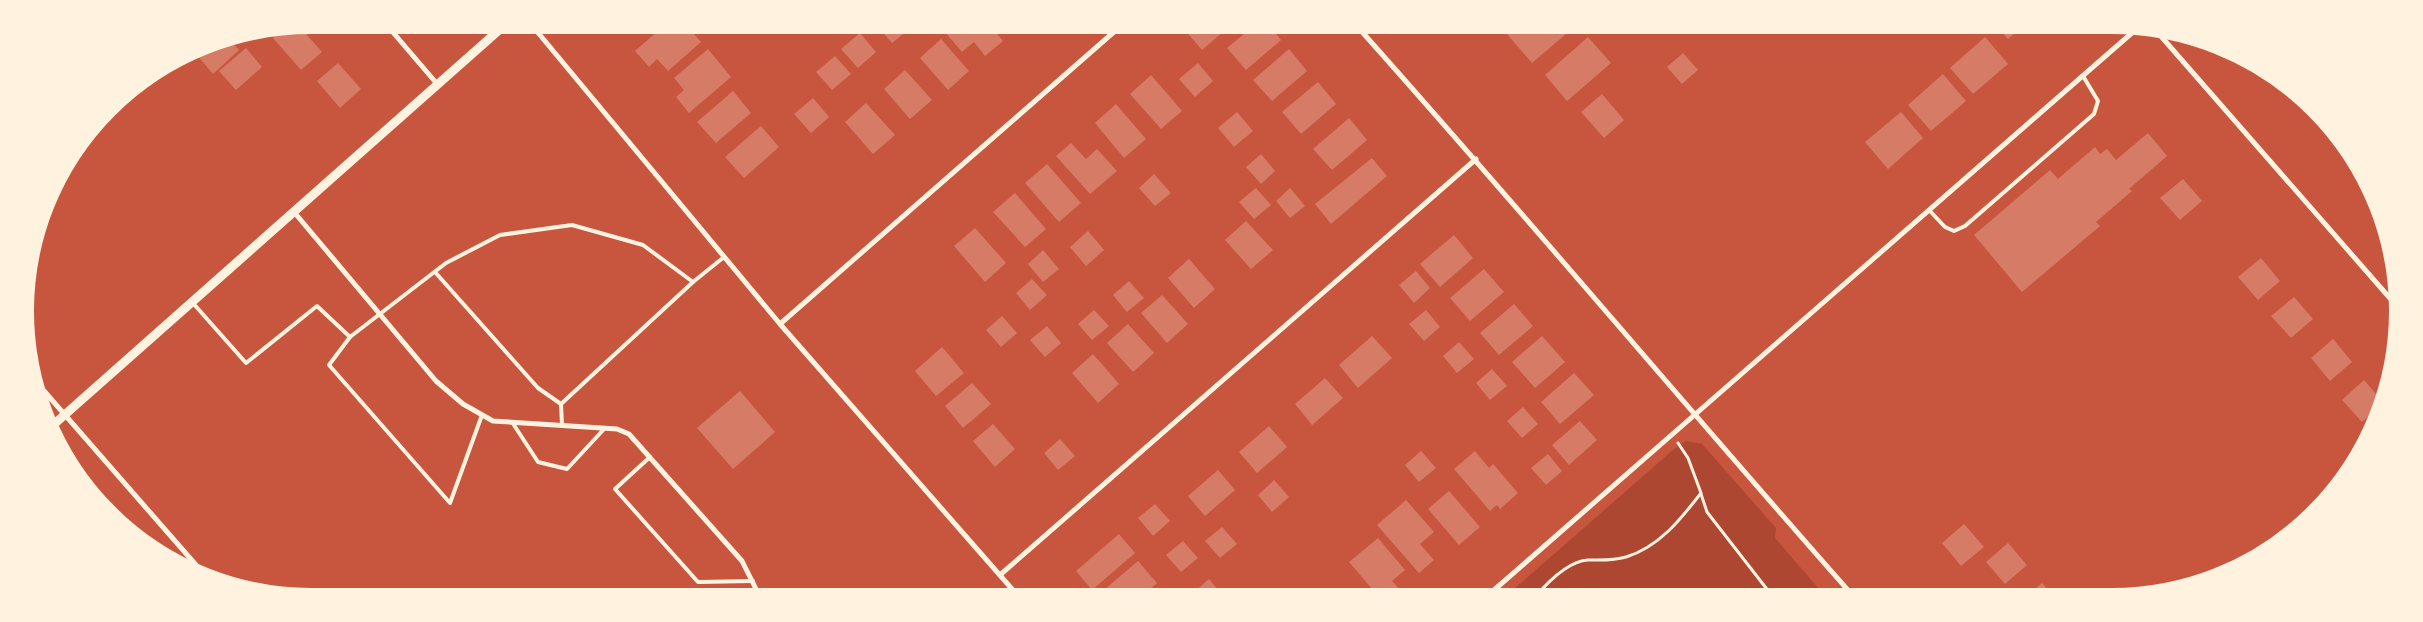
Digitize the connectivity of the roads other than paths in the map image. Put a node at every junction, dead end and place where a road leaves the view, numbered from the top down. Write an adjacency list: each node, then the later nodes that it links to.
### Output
1 (392, 31): 9 (street)
2 (498, 31): 9 (street)
3 (537, 31): 13 (street)
4 (1115, 31): 19 (street)
5 (1361, 31): 10 (street)
6 (2133, 32): 8 (street)
7 (2161, 36): 16 (street)
8 (2083, 76): 11 (street); 11 (lane)
9 (438, 85): 12 (street)
10 (1476, 159): 25 (street); 32 (street)
11 (1929, 210): 25 (street)
12 (294, 212): 17 (street); 18 (street)
13 (724, 257): 15 (lane); 19 (street)
14 (435, 272): 15 (lane); 18 (lane); 22 (lane)
15 (693, 282): 22 (lane)
16 (2391, 300)
17 (192, 302): 20 (lane); 23 (street)
18 (378, 314): 20 (lane); 24 (street)
19 (780, 324): 32 (street)
20 (350, 337): 24 (lane)
21 (43, 389): 23 (street)
22 (561, 404): 28 (lane)
23 (64, 415): 27 (street); 31 (street)
24 (482, 415): 26 (street)
25 (1694, 416): 36 (street); 37 (street)
26 (512, 422): 28 (street); 29 (lane)
27 (55, 423)
28 (562, 425): 29 (street)
29 (605, 428): 30 (street)
30 (650, 456): 33 (street); 33 (lane)
31 (197, 566)
32 (1000, 575): 35 (street)
33 (753, 581): 34 (street)
34 (757, 591)
35 (1014, 591)
36 (1493, 591)
37 (1849, 591)

